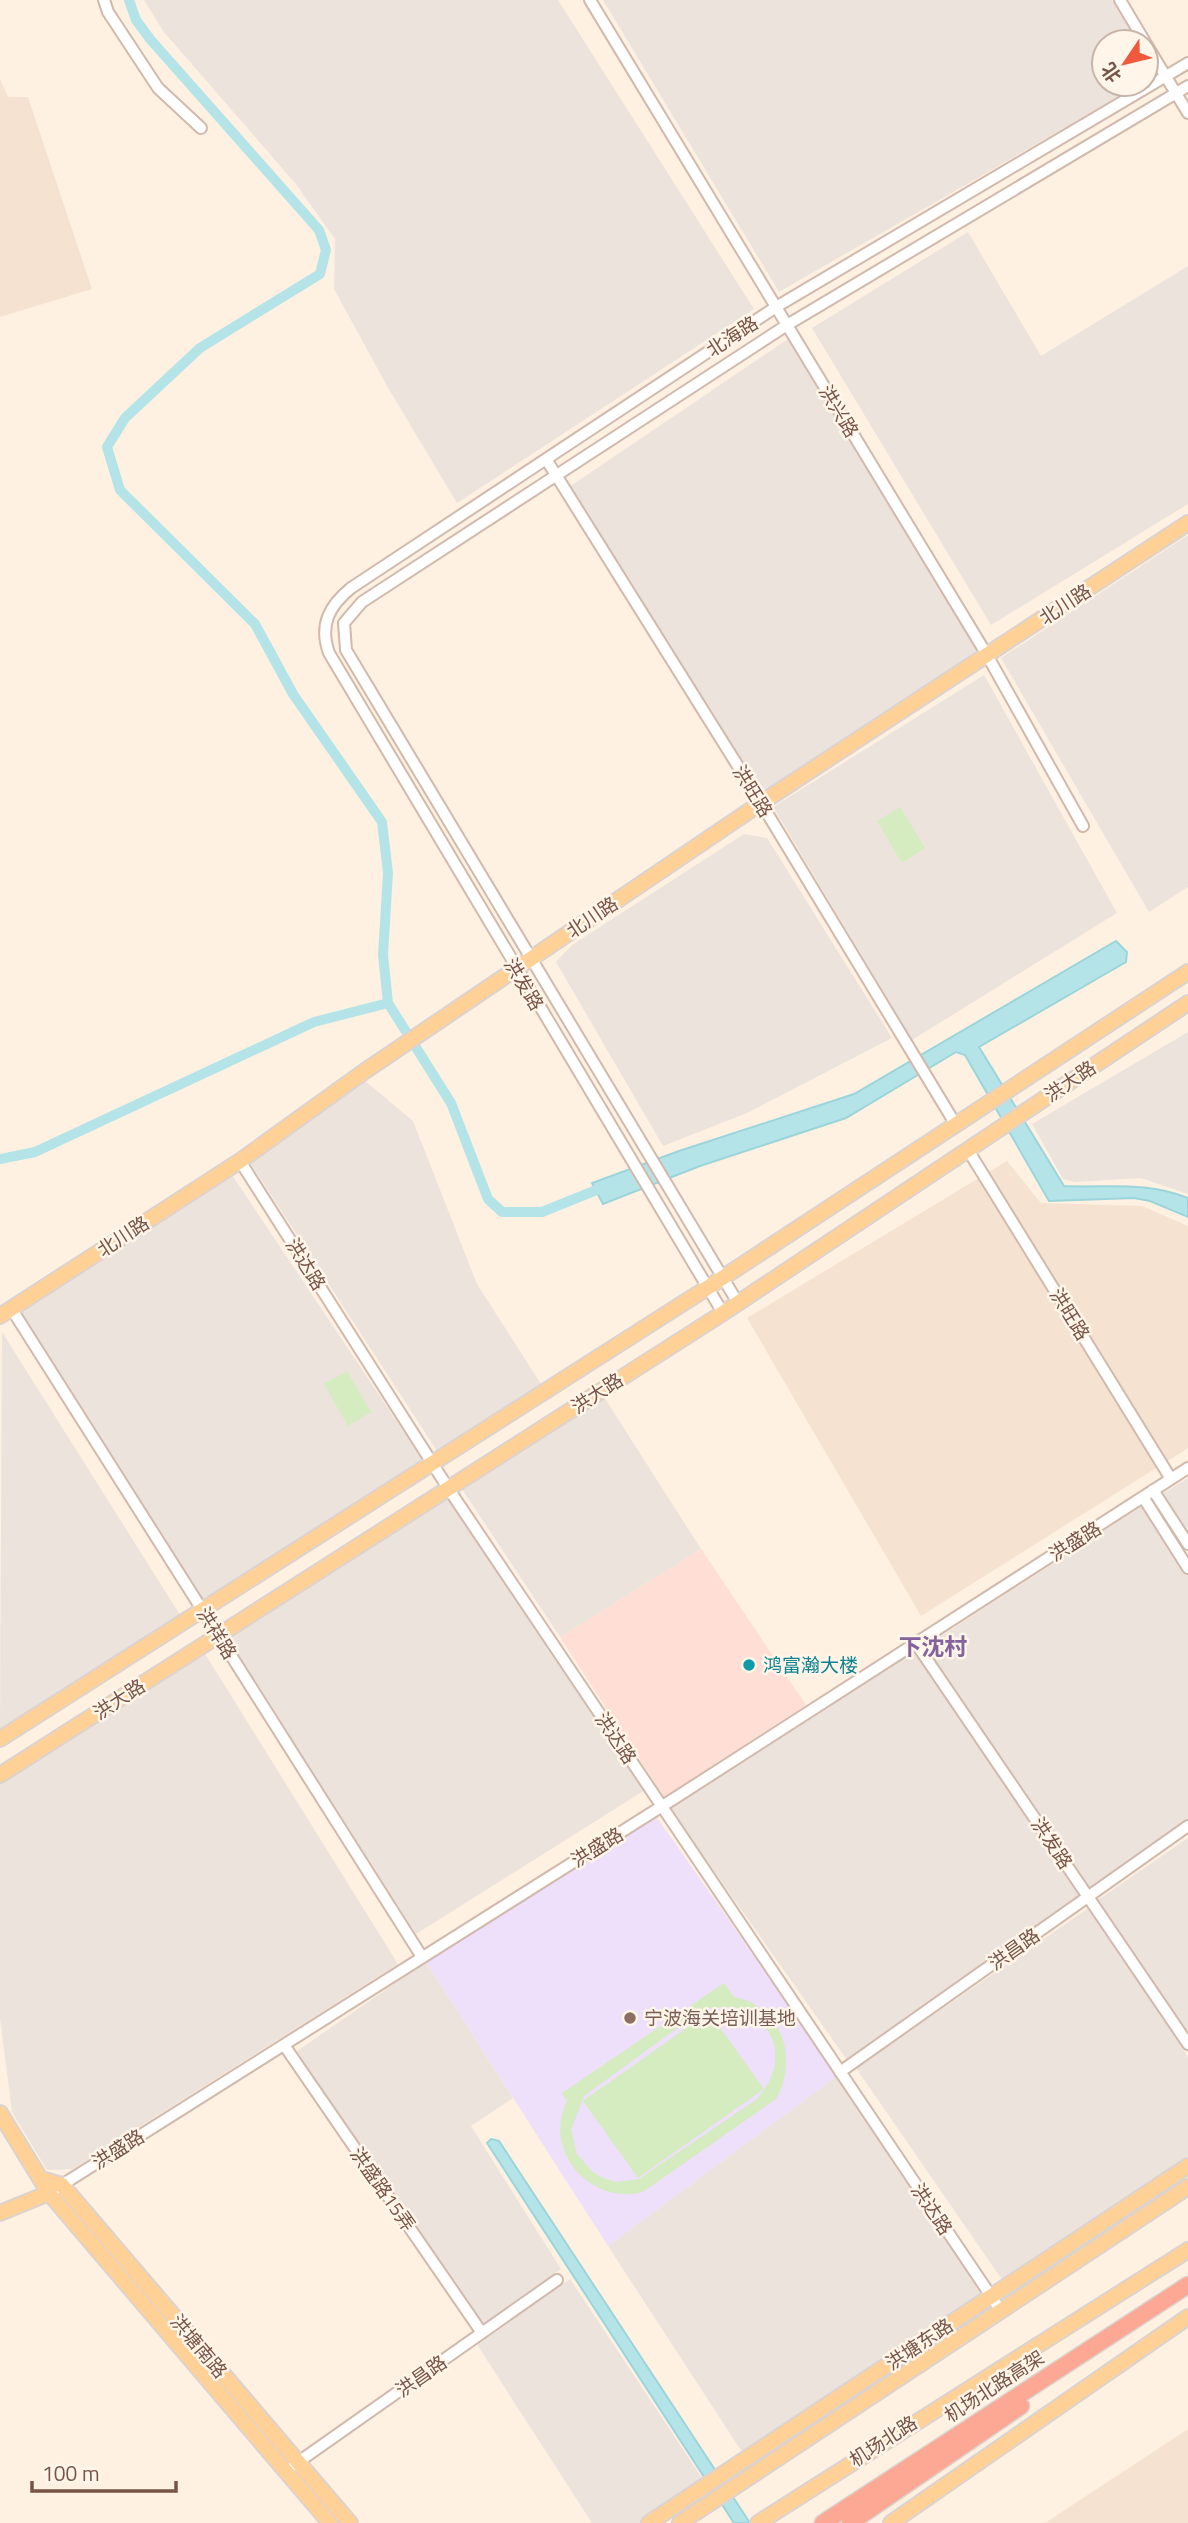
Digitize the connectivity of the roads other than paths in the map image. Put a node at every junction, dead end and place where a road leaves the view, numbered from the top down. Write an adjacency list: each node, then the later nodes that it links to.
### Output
1 (104, 0): 11 (street)
2 (590, 0): 12 (street, 洪兴路)
3 (1120, 0): 4 (street)
4 (1137, 28)
5 (1188, 63): 7 (street, 北海路)
6 (1160, 66): 7 (street)
7 (1166, 76): 9 (street); 12 (street, 北海路)
8 (1188, 86): 9 (street, 北海路)
9 (1176, 93): 10 (street); 13 (street, 北海路)
10 (1188, 113)
11 (201, 128)
12 (776, 307): 13 (street, 洪兴路); 14 (street, 北海路)
13 (787, 325): 15 (street, 北海路); 19 (street, 洪兴路)
14 (546, 459): 15 (street, 洪旺路); 18 (street, 北海路)
15 (555, 476): 17 (street, 北海路); 20 (street, 洪旺路)
16 (1188, 523): 19 (main road, 北川路)
17 (346, 650): 22 (street, 洪发路)
18 (329, 653): 23 (street, 洪发路)
19 (987, 655): 20 (main road, 北川路); 21 (street, 洪兴路)
20 (761, 803): 22 (main road, 北川路); 26 (street, 洪旺路)
21 (1083, 826)
22 (529, 960): 23 (main road, 北川路); 29 (street, 洪发路)
23 (516, 969): 28 (main road, 北川路); 30 (street, 洪发路)
24 (1188, 972): 26 (main road, 洪大路)
25 (1188, 1003): 27 (main road, 洪大路)
26 (956, 1125): 29 (main road, 洪大路)
27 (968, 1150): 31 (main road, 洪大路); 36 (street, 洪旺路)
28 (240, 1161): 32 (main road, 北川路); 34 (street, 洪达路)
29 (722, 1278): 30 (main road, 洪大路); 31 (street, 洪发路)
30 (707, 1288): 33 (street, 洪发路); 34 (main road, 洪大路)
31 (738, 1303): 33 (main road, 洪大路)
32 (6, 1312): 42 (street, 洪祥路)
33 (723, 1313): 37 (main road, 洪大路)
34 (432, 1464): 37 (street, 洪达路); 42 (main road, 洪大路)
35 (1188, 1468): 36 (street, 洪盛路)
36 (1171, 1479): 38 (street, 洪盛路)
37 (448, 1488): 43 (main road, 洪大路); 47 (street, 洪达路)
38 (1153, 1490): 39 (street, 洪盛路); 40 (street)
39 (1143, 1497): 41 (street); 44 (street, 洪盛路)
40 (1188, 1544)
41 (1188, 1568)
42 (203, 1610): 43 (street, 洪祥路); 45 (main road, 洪大路)
43 (219, 1635): 46 (main road, 洪大路); 50 (street, 洪祥路)
44 (915, 1642): 47 (street, 洪盛路); 49 (street, 洪发路)
45 (0, 1739)
46 (0, 1775)
47 (662, 1806): 50 (street, 洪盛路); 53 (street, 洪达路)
48 (1188, 1826): 49 (street, 洪昌路)
49 (1088, 1896): 51 (street, 洪发路); 53 (street, 洪昌路)
50 (422, 1957): 52 (street, 洪盛路)
51 (1188, 2044)
52 (284, 2045): 57 (street, 洪盛路); 68 (street, 洪盛路15弄)
53 (840, 2071): 64 (street, 洪达路)
54 (0, 2113): 57 (main road, 洪塘南路)
55 (1188, 2166): 64 (main road, 洪塘东路)
56 (1188, 2187): 66 (main road, 洪塘东路)
57 (56, 2189): 58 (main road, 洪盛路); 69 (main road, 洪塘南路); 70 (main road, 洪塘南路)
58 (0, 2213)
59 (1188, 2250): 71 (main road, 机场北路)
60 (1188, 2279): 65 (highway)
61 (557, 2280): 68 (street, 洪昌路)
62 (1188, 2285): 65 (highway, 机场北路高架)
63 (1188, 2292): 77 (highway, 机场北路高架)
64 (991, 2296): 66 (street, 洪达路); 74 (main road, 洪塘东路)
65 (1170, 2297): 76 (highway, 机场北路高架)
66 (1001, 2311): 75 (main road, 洪塘东路)
67 (1188, 2317): 78 (main road)
68 (482, 2333): 69 (street, 洪昌路)
69 (298, 2462): 70 (street, 洪昌路); 73 (main road, 洪塘南路)
70 (286, 2471): 72 (main road, 洪塘南路)
71 (761, 2521)
72 (330, 2523)
73 (350, 2523)
74 (649, 2523)
75 (680, 2523)
76 (823, 2523)
77 (850, 2523)
78 (891, 2523)

